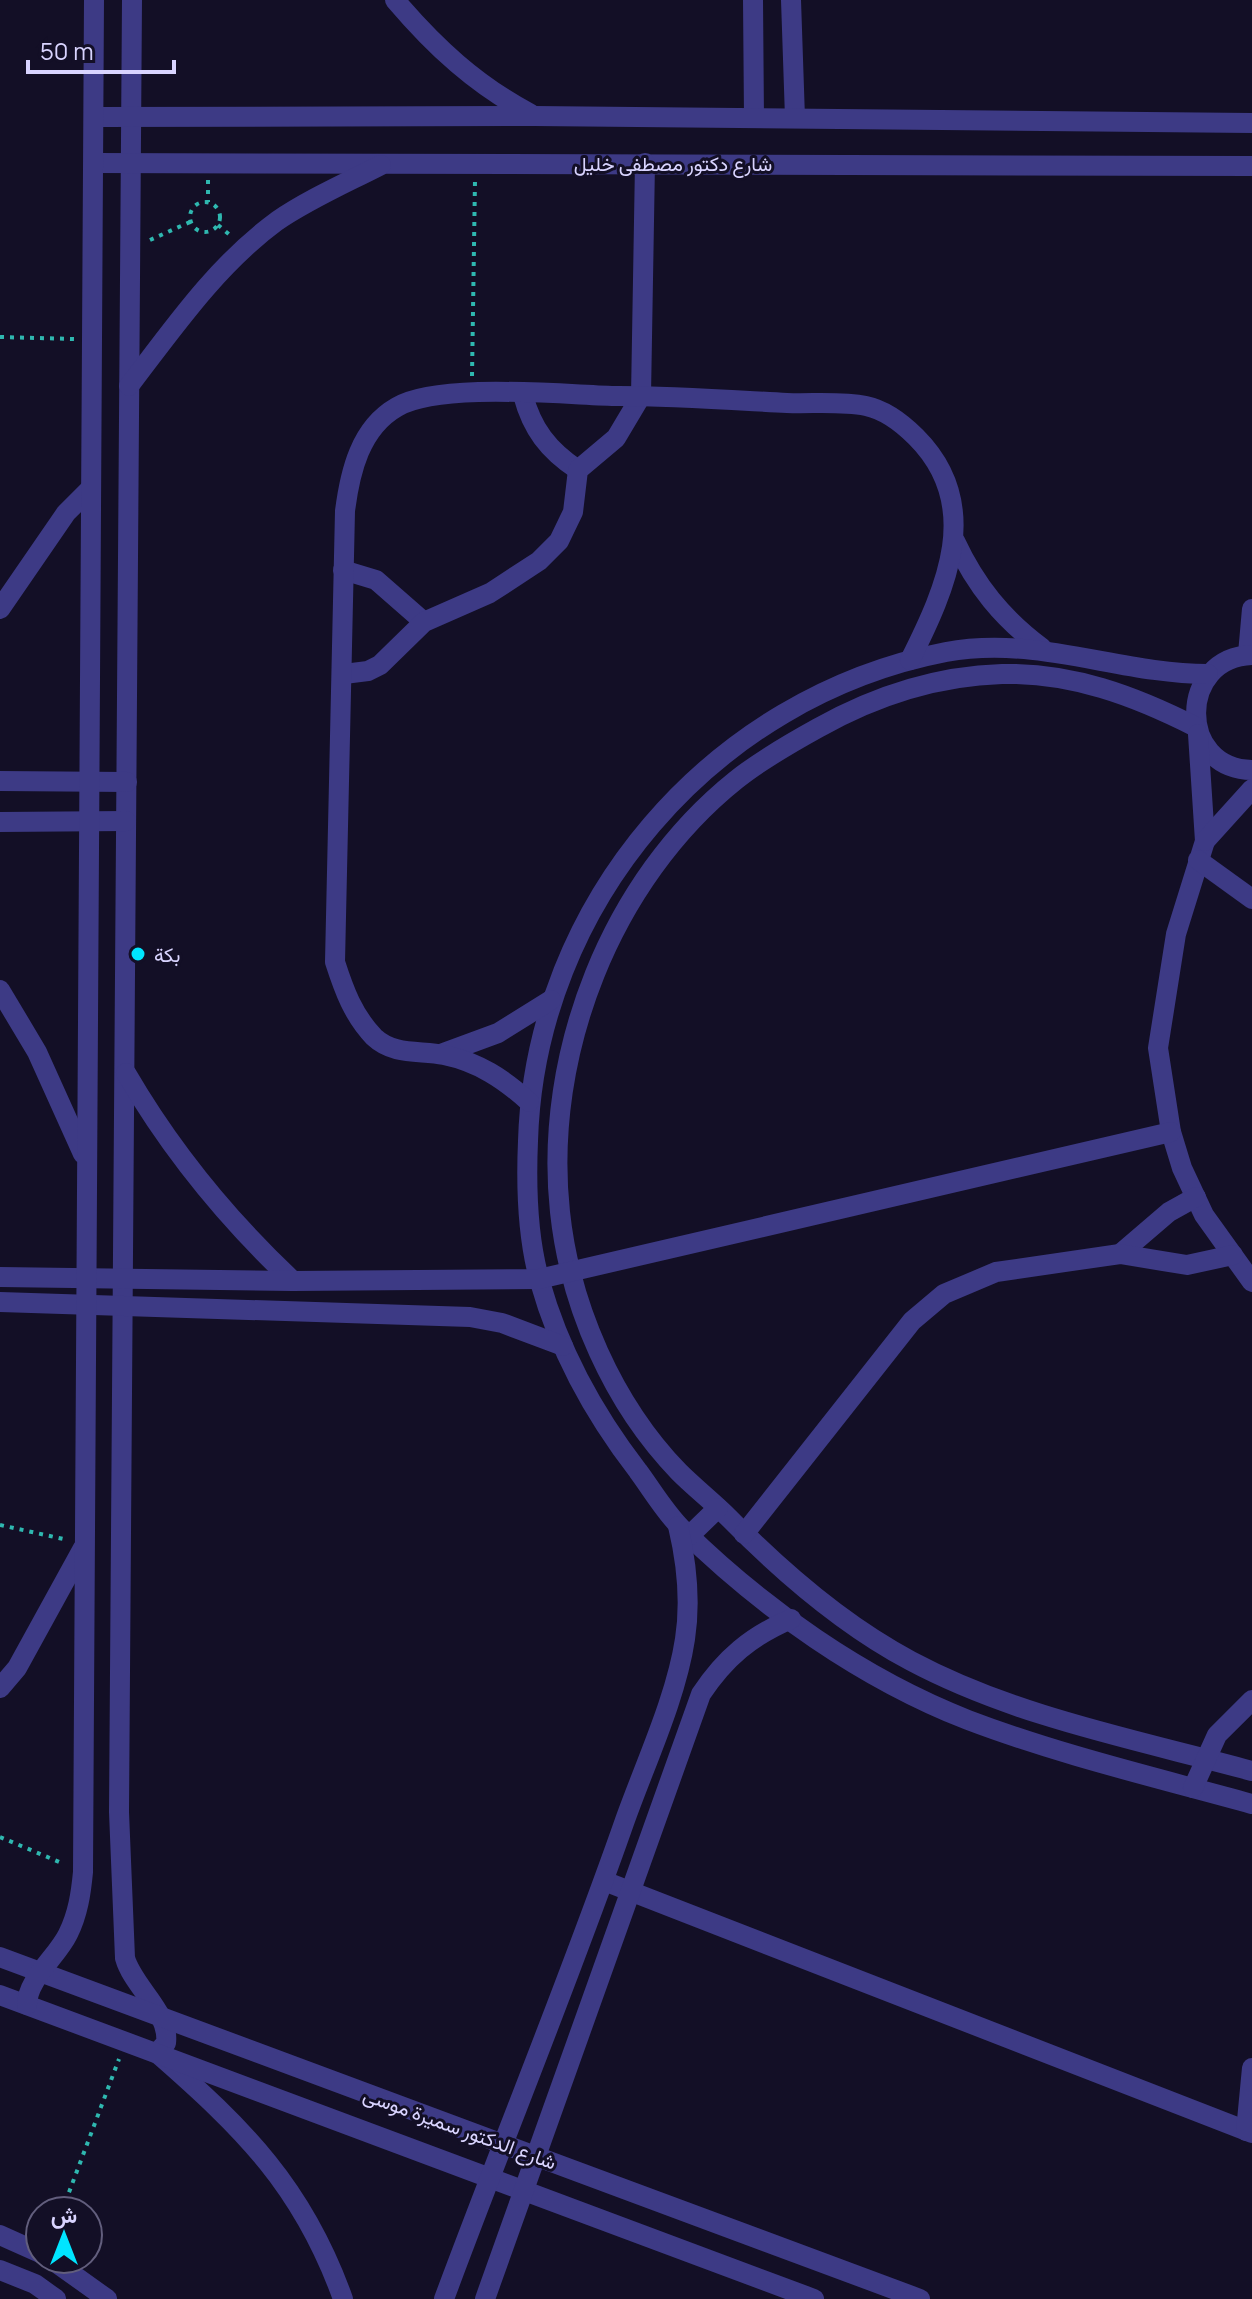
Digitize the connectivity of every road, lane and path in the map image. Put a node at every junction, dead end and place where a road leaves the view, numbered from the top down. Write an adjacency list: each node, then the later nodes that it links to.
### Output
1 (94, 0): 7 (street)
2 (132, 0): 8 (street)
3 (395, 0): 6 (street)
4 (753, 0): 9 (street)
5 (791, 0): 10 (street)
6 (534, 116): 8 (street); 9 (street)
7 (95, 117): 8 (street); 13 (street)
8 (133, 117): 14 (street)
9 (754, 118): 10 (street)
10 (795, 118): 11 (street)
11 (1252, 123)
12 (475, 162): 15 (street, شارع دكتور مصطفى خليل); 16 (street, شارع دكتور مصطفى خليل); 23 (path)
13 (95, 163): 14 (street, شارع دكتور مصطفى خليل); 21 (street)
14 (133, 163): 15 (street, شارع دكتور مصطفى خليل); 19 (street)
15 (386, 163): 22 (street)
16 (645, 163): 17 (street, شارع دكتور مصطفى خليل); 25 (street)
17 (1252, 166)
18 (191, 221): 18 (path); 19 (path)
19 (130, 249): 22 (street)
20 (0, 337): 21 (path)
21 (92, 339): 27 (street)
22 (129, 386): 42 (street)
23 (471, 394): 24 (street); 29 (street)
24 (523, 395): 25 (street); 26 (street)
25 (641, 396): 26 (street); 28 (street)
26 (578, 470): 32 (street)
27 (91, 488): 30 (street); 41 (street)
28 (955, 541): 33 (street); 35 (street)
29 (343, 570): 32 (street); 36 (street)
30 (0, 609)
31 (1252, 609): 34 (street)
32 (424, 622): 36 (street)
33 (1042, 648): 35 (street); 37 (street)
34 (1250, 654): 37 (street)
35 (910, 660): 50 (street)
36 (344, 674): 51 (street)
37 (1208, 674): 38 (street)
38 (1197, 731): 39 (street); 47 (street); 59 (street)
39 (1252, 770)
40 (0, 781): 41 (street)
41 (89, 782): 42 (street); 44 (street)
42 (127, 782): 45 (street)
43 (1252, 789): 47 (street)
44 (89, 821): 45 (street); 46 (street); 55 (street)
45 (126, 821): 52 (street)
46 (0, 822)
47 (1202, 851): 48 (street); 54 (street)
48 (1252, 899)
49 (0, 990): 55 (street)
50 (551, 1000): 51 (street); 53 (street)
51 (441, 1054): 53 (street)
52 (125, 1071): 63 (street); 64 (street)
53 (529, 1102): 62 (street)
54 (1171, 1132): 56 (street); 59 (street)
55 (87, 1165): 61 (street)
56 (1196, 1197): 57 (street); 58 (street)
57 (1120, 1254): 58 (street); 73 (street)
58 (1233, 1255): 65 (street)
59 (571, 1272): 62 (street); 70 (street)
60 (0, 1277): 61 (street)
61 (86, 1279): 63 (street); 67 (street)
62 (539, 1279): 64 (street); 69 (street)
63 (123, 1280): 64 (street); 68 (street)
64 (293, 1281)
65 (1252, 1282)
66 (0, 1302): 67 (street)
67 (86, 1304): 68 (street); 74 (street)
68 (123, 1304): 69 (street); 90 (street)
69 (563, 1346): 72 (street)
70 (718, 1508): 72 (street); 73 (street)
71 (0, 1525): 74 (path)
72 (684, 1530): 75 (street); 84 (street)
73 (744, 1534): 78 (street)
74 (85, 1544): 76 (street); 83 (street)
75 (791, 1619): 80 (street); 85 (street)
76 (0, 1688)
77 (1252, 1700): 78 (street)
78 (1204, 1758): 79 (street); 80 (street)
79 (1252, 1771)
80 (1193, 1788): 81 (street)
81 (1252, 1804)
82 (0, 1837): 83 (path)
83 (83, 1872): 87 (street)
84 (604, 1881): 85 (street); 95 (street)
85 (633, 1892): 94 (street); 96 (street)
86 (0, 1957): 87 (street, شارع الدكتور سميرة موسى)
87 (43, 1972): 89 (street); 90 (street, شارع الدكتور سميرة موسى)
88 (0, 1995): 89 (street, شارع الدكتور سميرة موسى)
89 (27, 2005): 91 (street, شارع الدكتور سميرة موسى)
90 (161, 2018): 92 (street); 95 (street, شارع الدكتور سميرة موسى)
91 (125, 2042): 92 (street, شارع الدكتور سميرة موسى); 99 (path)
92 (157, 2053): 97 (street, شارع الدكتور سميرة موسى); 106 (street)
93 (1252, 2068): 94 (street)
94 (1249, 2132)
95 (501, 2144): 96 (street, شارع الدكتور سميرة موسى); 97 (street)
96 (537, 2157): 98 (street); 110 (street, شارع الدكتور سميرة موسى)
97 (489, 2178): 98 (street, شارع الدكتور سميرة موسى); 107 (street)
98 (525, 2191): 108 (street); 109 (street, شارع الدكتور سميرة موسى)
99 (68, 2195)
100 (0, 2235): 101 (street)
101 (24, 2246)
102 (0, 2270): 104 (street)
103 (73, 2275): 105 (street)
104 (56, 2299)
105 (107, 2299)
106 (343, 2299)
107 (444, 2299)
108 (485, 2299)
109 (814, 2299)
110 (920, 2299)

